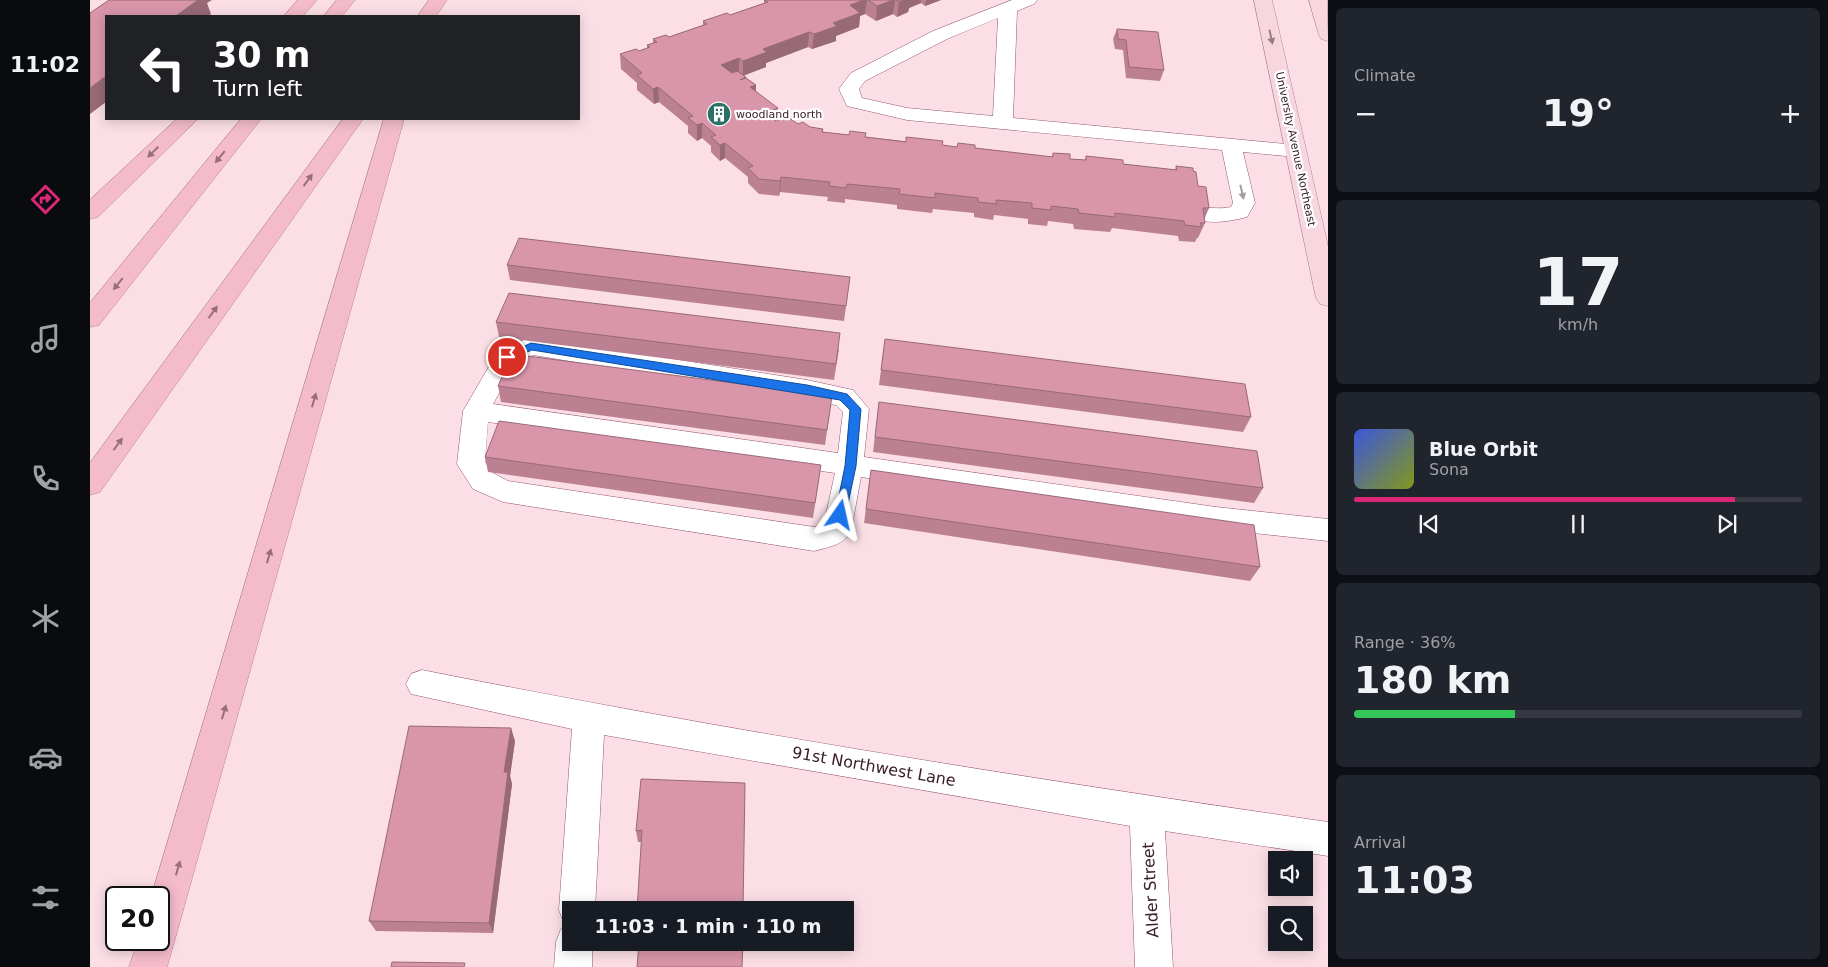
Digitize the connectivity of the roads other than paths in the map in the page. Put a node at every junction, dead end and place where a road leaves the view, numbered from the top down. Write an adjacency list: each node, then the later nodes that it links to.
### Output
1 (308, 0): 8 (highway)
2 (346, 0): 9 (highway)
3 (438, 0): 10 (highway)
4 (1028, 0): 7 (street)
5 (1263, 0): 18 (main road, University Avenue Northeast, one-way to 18)
6 (1318, 0): 11 (main road)
7 (1008, 9): 16 (street); 16 (street)
8 (294, 15)
9 (334, 15)
10 (427, 15)
11 (1328, 35)
12 (187, 120): 19 (highway, one-way to 19)
13 (250, 120): 22 (highway, one-way to 22)
14 (352, 120): 25 (highway, one-way to 14)
15 (394, 120): 31 (highway, one-way to 15)
16 (1003, 123): 17 (street)
17 (1231, 145): 18 (street); 20 (street, one-way to 20)
18 (1296, 151): 21 (main road, University Avenue Northeast)
19 (90, 212)
20 (1202, 214)
21 (1328, 298)
22 (90, 319)
23 (476, 411): 24 (street); 24 (street); 24 (street)
24 (850, 466): 26 (street)
25 (90, 484)
26 (1328, 530)
27 (422, 684): 28 (street, 91st Northwest Lane)
28 (589, 718): 29 (street, 91st Northwest Lane); 32 (street)
29 (1147, 812): 30 (street, 91st Northwest Lane); 37 (street, Alder Street)
30 (1328, 839)
31 (170, 895)
32 (577, 901)
33 (153, 951): 35 (highway)
34 (574, 951): 36 (street)
35 (148, 967)
36 (573, 967)
37 (1154, 967)

